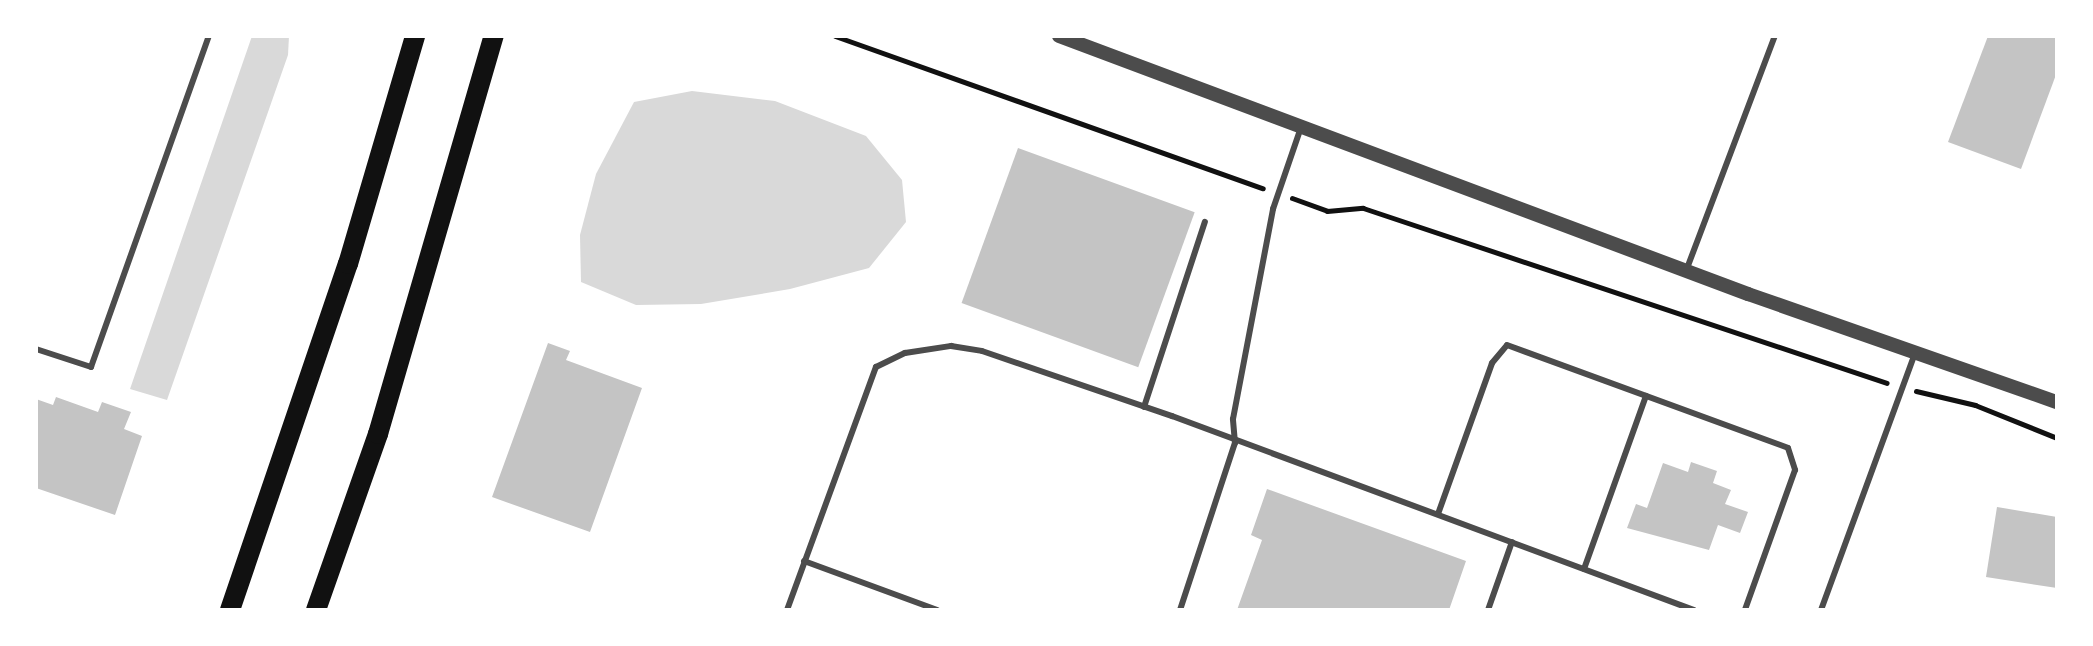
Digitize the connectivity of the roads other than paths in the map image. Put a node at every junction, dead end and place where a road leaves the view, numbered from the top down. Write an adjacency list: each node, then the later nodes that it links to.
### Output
1 (209, 36): 9 (lane)
2 (415, 36): 19 (main road)
3 (494, 36): 20 (main road)
4 (1059, 36): 6 (street)
5 (1775, 36): 8 (lane)
6 (1302, 127): 8 (street); 14 (lane)
7 (1205, 222): 13 (lane)
8 (1686, 271): 10 (street)
9 (36, 349)
10 (1915, 353): 12 (street); 27 (lane)
11 (1646, 396): 15 (lane); 18 (lane); 26 (lane)
12 (2057, 402)
13 (1144, 407): 14 (lane); 17 (lane)
14 (1235, 443): 15 (lane); 23 (lane)
15 (1438, 514): 16 (lane)
16 (1512, 542): 18 (lane); 24 (lane)
17 (804, 561): 21 (lane); 22 (lane)
18 (1584, 569): 25 (lane)
19 (230, 610)
20 (316, 610)
21 (787, 610)
22 (937, 610)
23 (1180, 610)
24 (1488, 610)
25 (1694, 610)
26 (1745, 610)
27 (1821, 610)

